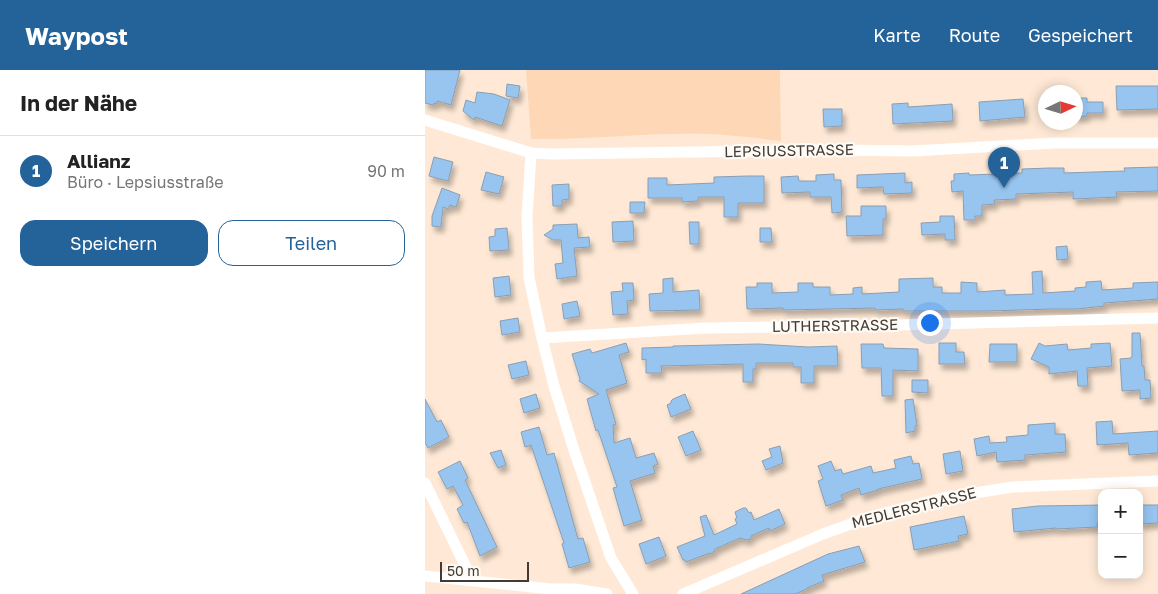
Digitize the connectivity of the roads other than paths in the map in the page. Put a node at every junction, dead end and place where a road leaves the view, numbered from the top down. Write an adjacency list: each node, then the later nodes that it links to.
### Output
1 (425, 120): 3 (street, LEPSIUSSTRASSE)
2 (1158, 143): 3 (street, LEPSIUSSTRASSE)
3 (531, 153): 5 (street)
4 (1158, 318): 5 (street, LUTHERSTRASSE)
5 (542, 338): 11 (street)
6 (1158, 481): 12 (street, MEDLERSTRASSE)
7 (425, 483): 9 (street)
8 (425, 576): 9 (street)
9 (466, 580): 10 (street)
10 (607, 594)
11 (633, 594)
12 (683, 594)

